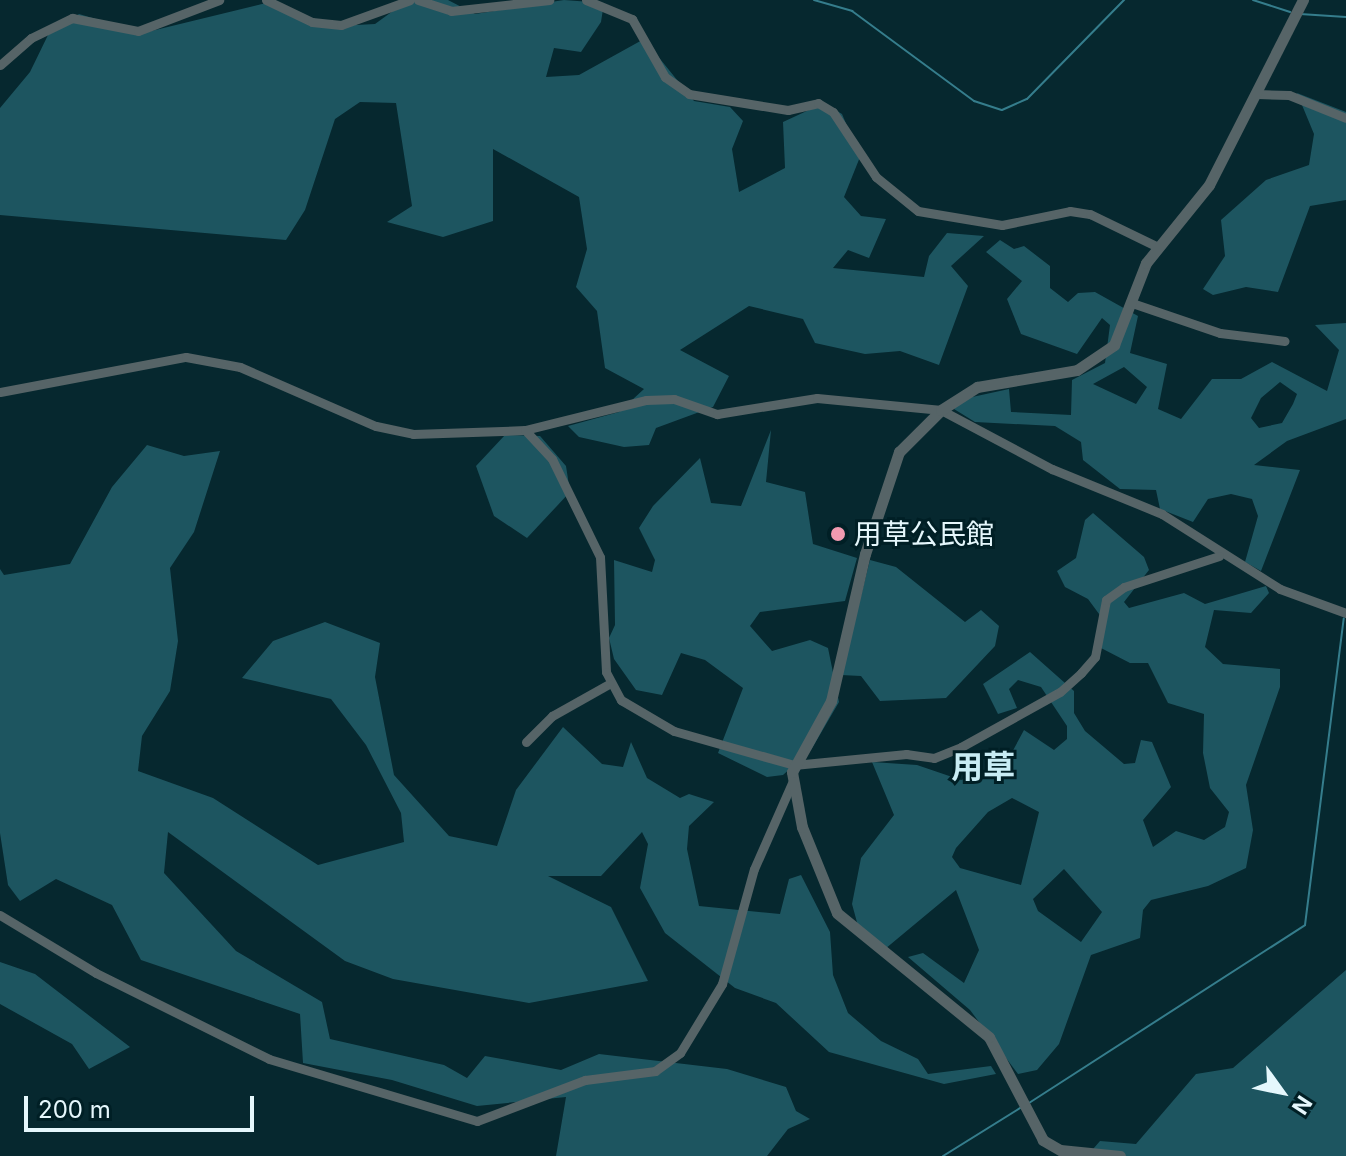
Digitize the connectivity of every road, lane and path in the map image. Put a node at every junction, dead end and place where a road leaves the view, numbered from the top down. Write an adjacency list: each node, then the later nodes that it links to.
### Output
1 (219, 0): 8 (street)
2 (266, 0): 3 (street)
3 (410, 0)
4 (418, 0): 5 (street)
5 (549, 0)
6 (586, 0): 11 (street)
7 (1303, 0): 9 (street)
8 (0, 65)
9 (1257, 94): 10 (street); 11 (street)
10 (1346, 118)
11 (1156, 246): 12 (street)
12 (1132, 303): 13 (street); 15 (street)
13 (1285, 341)
14 (0, 392): 16 (street)
15 (941, 410): 16 (street); 17 (street); 21 (street)
16 (525, 430): 19 (street)
17 (1219, 556): 18 (street); 21 (street)
18 (1346, 613)
19 (609, 684): 20 (street); 21 (street)
20 (526, 742)
21 (794, 765): 22 (street)
22 (792, 783): 23 (street); 24 (street)
23 (0, 915)
24 (1058, 1153): 25 (street)
25 (1120, 1156)

